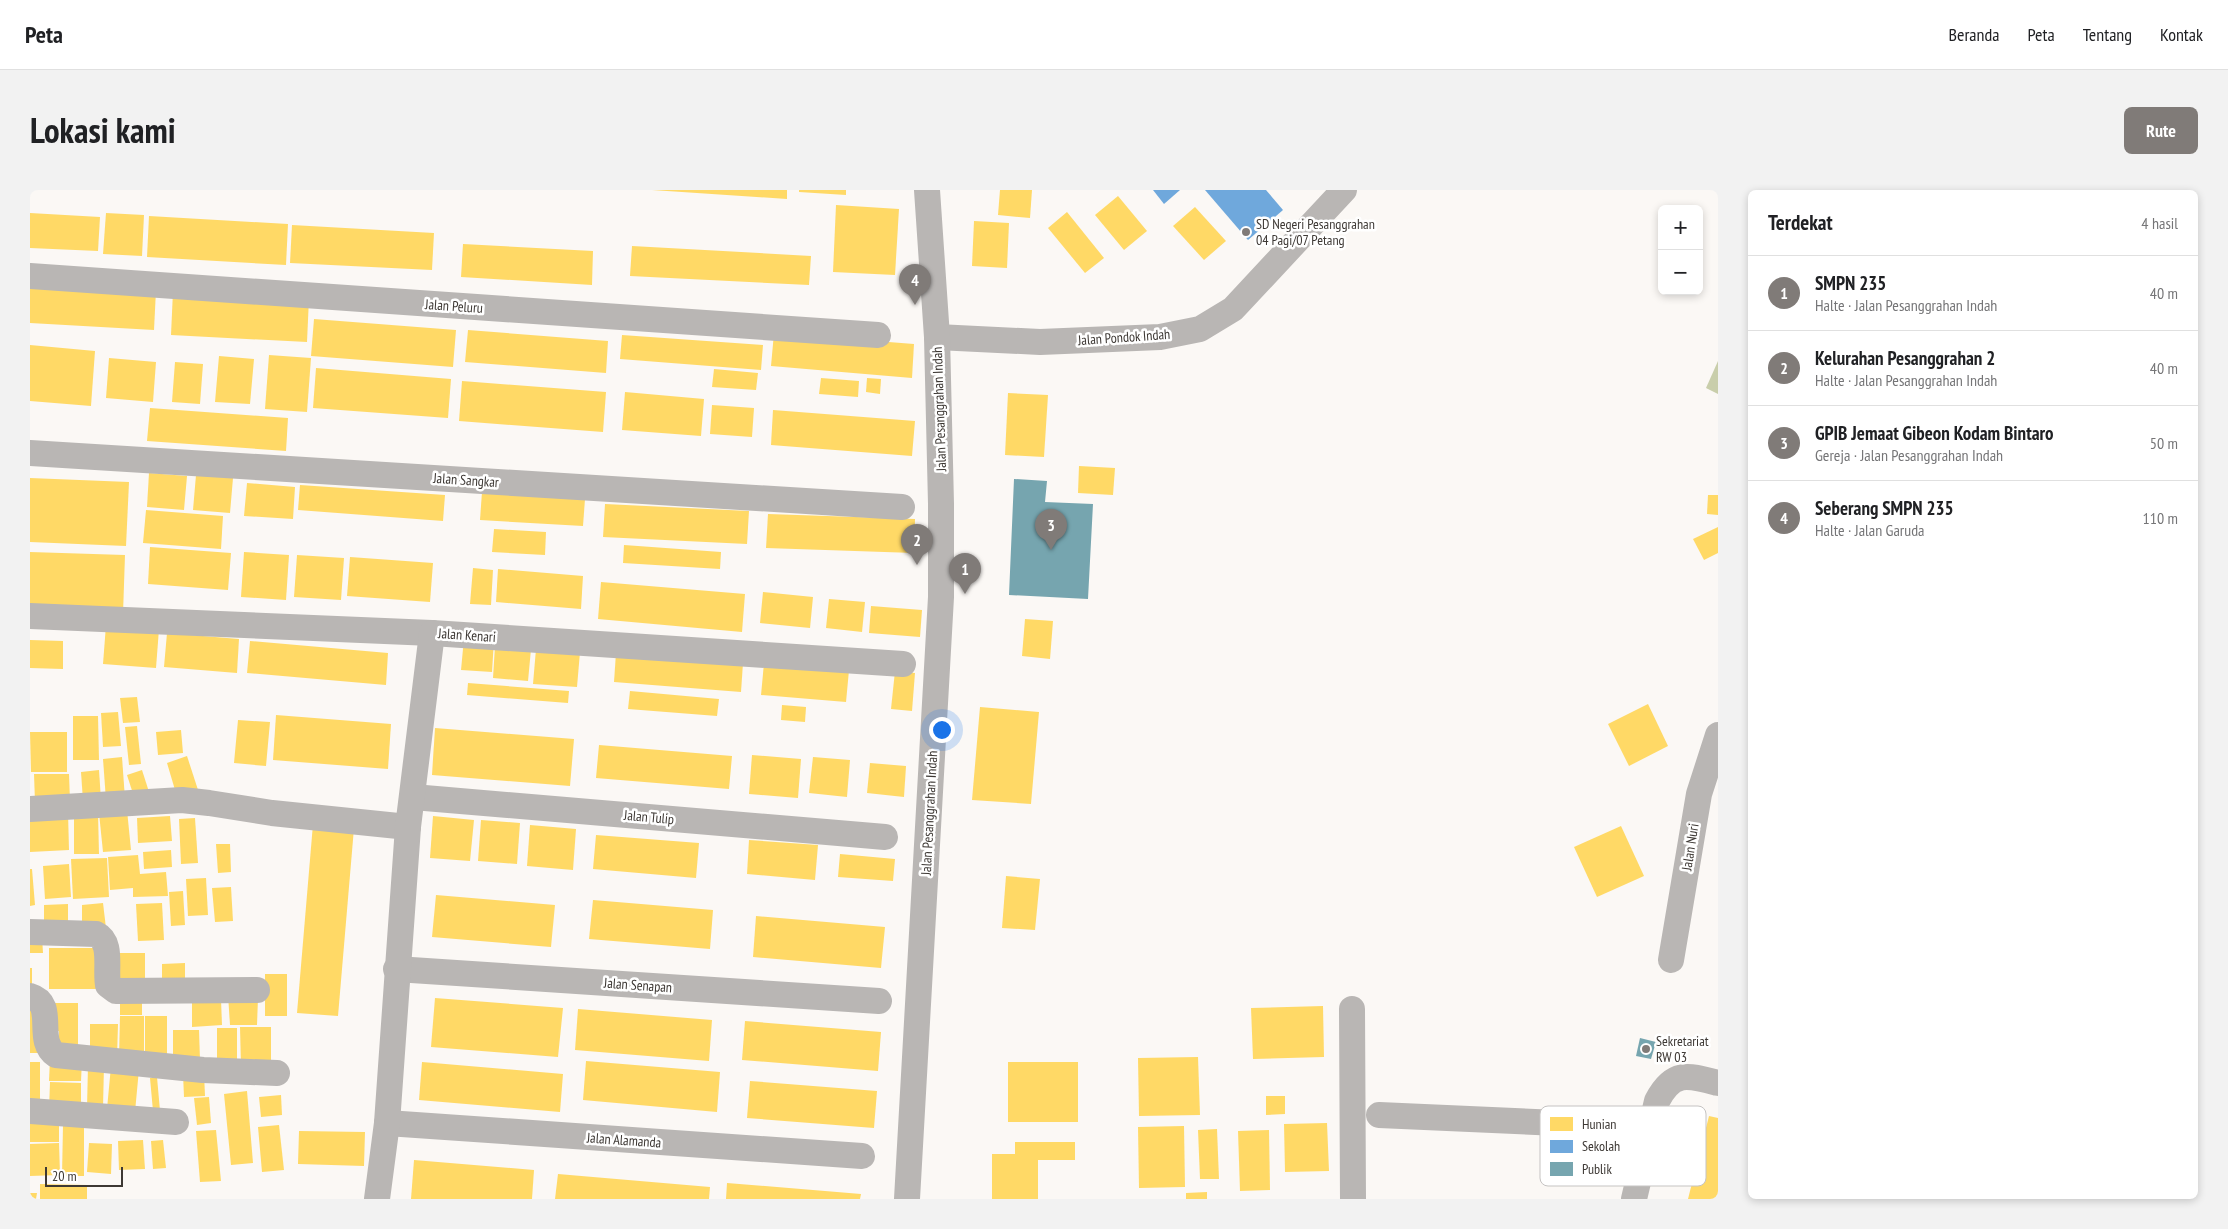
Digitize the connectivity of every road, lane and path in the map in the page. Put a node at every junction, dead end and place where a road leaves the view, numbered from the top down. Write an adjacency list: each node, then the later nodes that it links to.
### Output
1 (927, 190): 5 (street, Jalan Pesanggrahan Indah)
2 (1344, 190): 5 (street, Jalan Pondok Indah)
3 (30, 276): 4 (street, Jalan Peluru)
4 (878, 335)
5 (937, 337): 34 (street, Jalan Pesanggrahan Indah)
6 (30, 453): 7 (street, Jalan Sangkar)
7 (902, 507)
8 (30, 616): 9 (street, Jalan Kenari)
9 (432, 633): 10 (street, Jalan Kenari); 12 (street)
10 (903, 664)
11 (1718, 735): 17 (street, Jalan Nuri)
12 (413, 797): 14 (street); 15 (street, Jalan Tulip)
13 (30, 809): 14 (street)
14 (408, 827): 18 (street)
15 (885, 837)
16 (30, 932): 19 (street)
17 (1672, 960)
18 (396, 969): 21 (street, Jalan Senapan); 30 (street)
19 (257, 990)
20 (30, 996): 23 (street)
21 (879, 1001)
22 (1352, 1009): 35 (street)
23 (277, 1073)
24 (1718, 1083): 25 (street)
25 (1656, 1106)
26 (30, 1111): 28 (street)
27 (1380, 1115): 29 (street)
28 (176, 1122)
29 (1540, 1122)
30 (387, 1123): 31 (street, Jalan Alamanda); 33 (street)
31 (862, 1156)
32 (1637, 1186): 36 (street)
33 (377, 1199)
34 (908, 1199)
35 (1353, 1199)
36 (1634, 1199)

